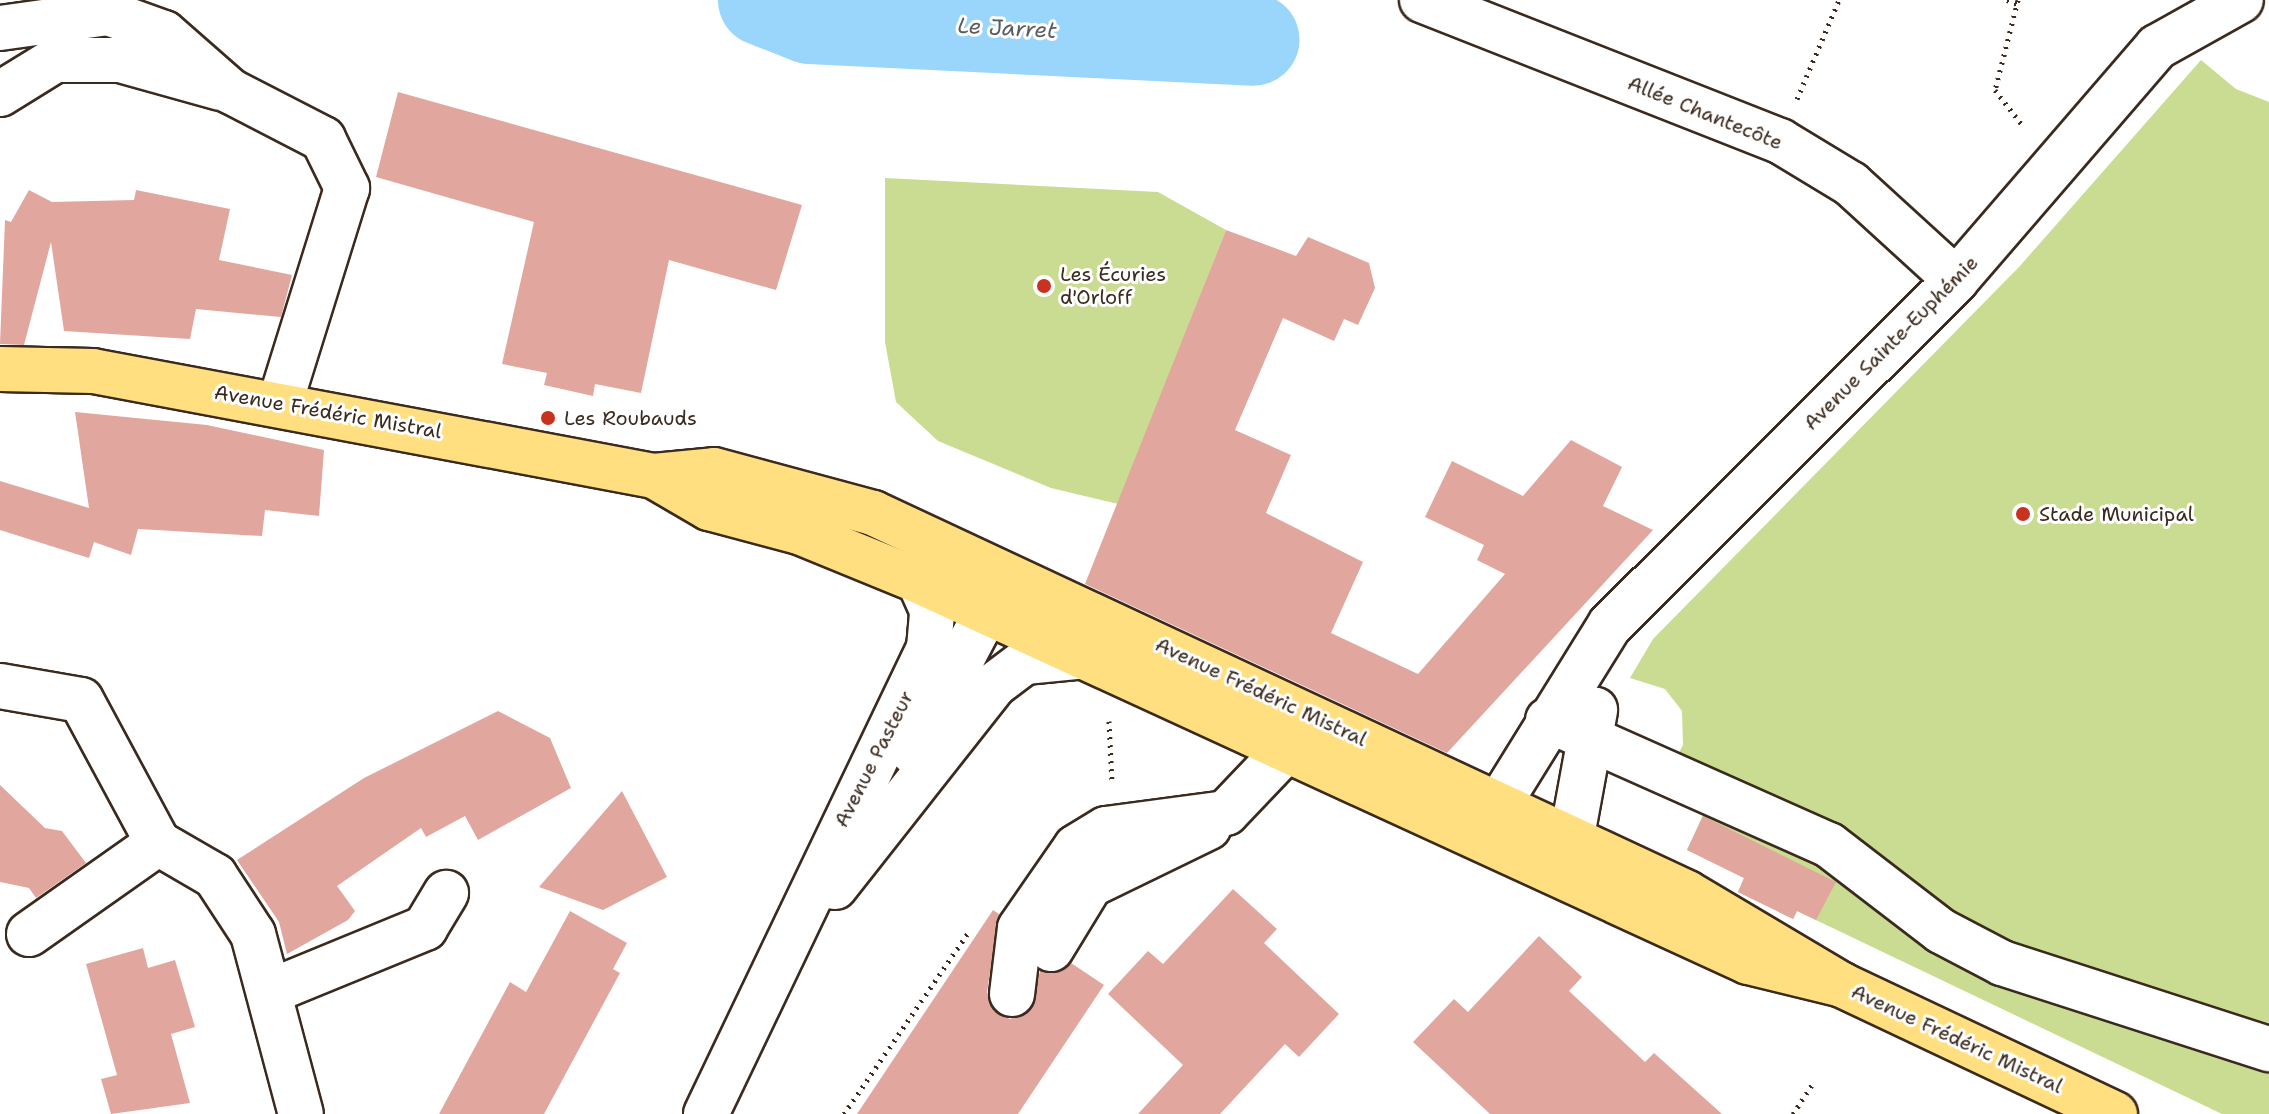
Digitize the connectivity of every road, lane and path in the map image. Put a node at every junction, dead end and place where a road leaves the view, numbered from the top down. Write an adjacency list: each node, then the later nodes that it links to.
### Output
1 (1422, 0): 11 (street, Allée Chantecôte)
2 (1839, 0): 11 (path)
3 (2007, 0): 6 (path)
4 (2172, 0): 8 (street, Avenue Sainte-Euphémie)
5 (2241, 0): 8 (street, Avenue Sainte-Euphémie)
6 (2018, 2): 12 (path)
7 (0, 28): 9 (street)
8 (2157, 47): 12 (street, Avenue Sainte-Euphémie)
9 (230, 91): 10 (street); 15 (street)
10 (0, 94)
11 (1780, 141): 13 (street, Allée Chantecôte)
12 (2055, 167): 13 (street, Avenue Sainte-Euphémie)
13 (1956, 280): 20 (street, Avenue Sainte-Euphémie)
14 (0, 369): 15 (main road, Avenue Frédéric Mistral)
15 (280, 403): 16 (main road, Avenue Frédéric Mistral)
16 (654, 476): 17 (main road, Avenue Frédéric Mistral); 18 (main road, Avenue Frédéric Mistral)
17 (937, 542): 18 (street); 19 (main road, Avenue Frédéric Mistral)
18 (919, 581): 19 (main road, Avenue Frédéric Mistral); 36 (street, Avenue Pasteur)
19 (997, 593): 21 (main road, Avenue Frédéric Mistral); 25 (main road, Avenue Frédéric Mistral); 30 (street, Avenue Pasteur)
20 (1610, 625): 24 (street, Avenue Sainte-Euphémie); 26 (street)
21 (1076, 657): 22 (main road, Avenue Frédéric Mistral); 30 (street, Avenue Pasteur)
22 (1123, 678): 25 (main road, Avenue Frédéric Mistral); 27 (path)
23 (0, 686): 31 (street)
24 (1548, 720): 26 (street); 29 (street, Avenue Sainte-Euphémie)
25 (1296, 731): 28 (street); 29 (main road, Avenue Frédéric Mistral)
26 (1590, 737): 32 (street); 39 (street)
27 (1112, 782)
28 (1226, 813): 35 (street); 38 (street)
29 (1487, 820): 32 (main road, Avenue Frédéric Mistral)
30 (865, 842): 36 (street, Avenue Pasteur)
31 (158, 843): 34 (street); 37 (street)
32 (1569, 858): 44 (main road, Avenue Frédéric Mistral)
33 (446, 893): 37 (street)
34 (29, 934)
35 (1051, 949)
36 (775, 975): 42 (street, Avenue Pasteur)
37 (269, 992): 41 (street)
38 (1012, 994)
39 (2269, 1049)
40 (1813, 1083): 43 (path)
41 (301, 1114)
42 (706, 1114)
43 (1793, 1114)
44 (2115, 1114)

